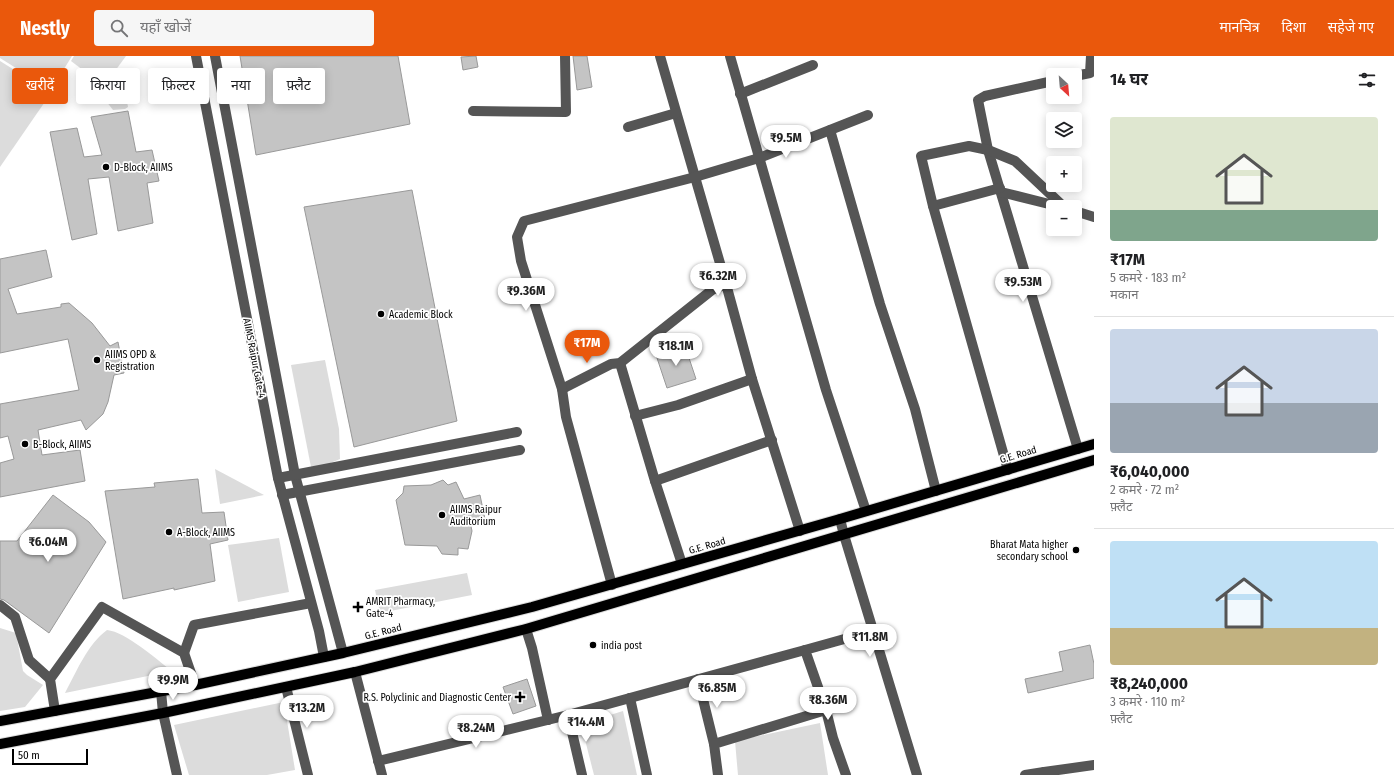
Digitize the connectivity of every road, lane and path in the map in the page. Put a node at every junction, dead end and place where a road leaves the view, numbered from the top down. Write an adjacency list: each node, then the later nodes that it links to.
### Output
1 (196, 56): 38 (street, AIIMS Raipur Gate-4)
2 (215, 56): 37 (street, AIIMS Raipur Gate-4)
3 (565, 56): 11 (street)
4 (660, 56): 12 (street)
5 (730, 56): 10 (street)
6 (1091, 56): 8 (street)
7 (813, 65): 10 (street)
8 (1082, 75)
9 (1046, 83): 16 (street)
10 (740, 94): 17 (street)
11 (473, 111)
12 (676, 113): 14 (street); 18 (street)
13 (868, 115): 15 (street)
14 (628, 127)
15 (830, 130): 17 (street); 40 (street)
16 (988, 150): 19 (street); 20 (street); 22 (street)
17 (759, 158): 18 (street); 43 (street)
18 (694, 177): 25 (street); 28 (street)
19 (1000, 190): 21 (street); 22 (street); 33 (street)
20 (1055, 200)
21 (1046, 203)
22 (932, 206): 36 (street)
23 (1082, 214): 24 (street)
24 (1094, 218)
25 (726, 284): 26 (street); 27 (street)
26 (620, 363): 28 (street); 29 (street)
27 (752, 379): 29 (street); 31 (street)
28 (562, 389): 48 (street)
29 (635, 416): 39 (street)
30 (517, 432): 37 (street)
31 (772, 440): 39 (street); 45 (street)
32 (1094, 444): 33 (main road, G.E. Road)
33 (1078, 449): 36 (main road, G.E. Road)
34 (520, 450): 41 (street)
35 (1094, 460): 46 (main road)
36 (1008, 470): 40 (main road, G.E. Road)
37 (295, 474): 38 (street); 41 (street, AIIMS Raipur Gate-4)
38 (278, 478): 42 (street, AIIMS Raipur Gate-4)
39 (655, 481): 47 (street)
40 (936, 491): 43 (main road, G.E. Road)
41 (299, 492): 42 (street); 55 (street, AIIMS Raipur Gate-4)
42 (282, 495): 49 (street, AIIMS Raipur Gate-4)
43 (866, 511): 44 (main road, G.E. Road)
44 (840, 519): 45 (main road, G.E. Road); 46 (street)
45 (800, 530): 47 (main road, G.E. Road)
46 (844, 535): 51 (main road); 52 (street)
47 (682, 564): 48 (main road, G.E. Road)
48 (612, 585): 55 (main road, G.E. Road)
49 (311, 603): 54 (street); 56 (street, AIIMS Raipur Gate-4)
50 (0, 605): 58 (street)
51 (526, 629): 57 (main road); 68 (street)
52 (873, 631): 53 (street); 82 (street)
53 (805, 650): 59 (street); 64 (street)
54 (184, 653): 58 (street); 60 (street)
55 (343, 653): 56 (main road, G.E. Road)
56 (324, 657): 60 (main road, G.E. Road)
57 (355, 672): 61 (main road); 72 (street)
58 (50, 679): 65 (street)
59 (698, 679): 63 (street); 71 (street)
60 (195, 685): 62 (main road, G.E. Road)
61 (286, 687): 66 (main road); 76 (street)
62 (161, 691): 65 (main road, G.E. Road); 66 (street)
63 (630, 698): 67 (street); 79 (street)
64 (826, 710): 71 (street); 81 (street)
65 (55, 711): 69 (main road, G.E. Road)
66 (163, 713): 70 (main road); 75 (street)
67 (568, 716): 68 (street); 78 (street)
68 (548, 720): 72 (street)
69 (0, 721)
70 (0, 744)
71 (714, 744): 80 (street)
72 (378, 761): 77 (street)
73 (1093, 767): 74 (street)
74 (1045, 774): 83 (street)
75 (177, 775)
76 (308, 775)
77 (382, 775)
78 (582, 775)
79 (647, 775)
80 (718, 775)
81 (846, 775)
82 (917, 775)
83 (1025, 775)

